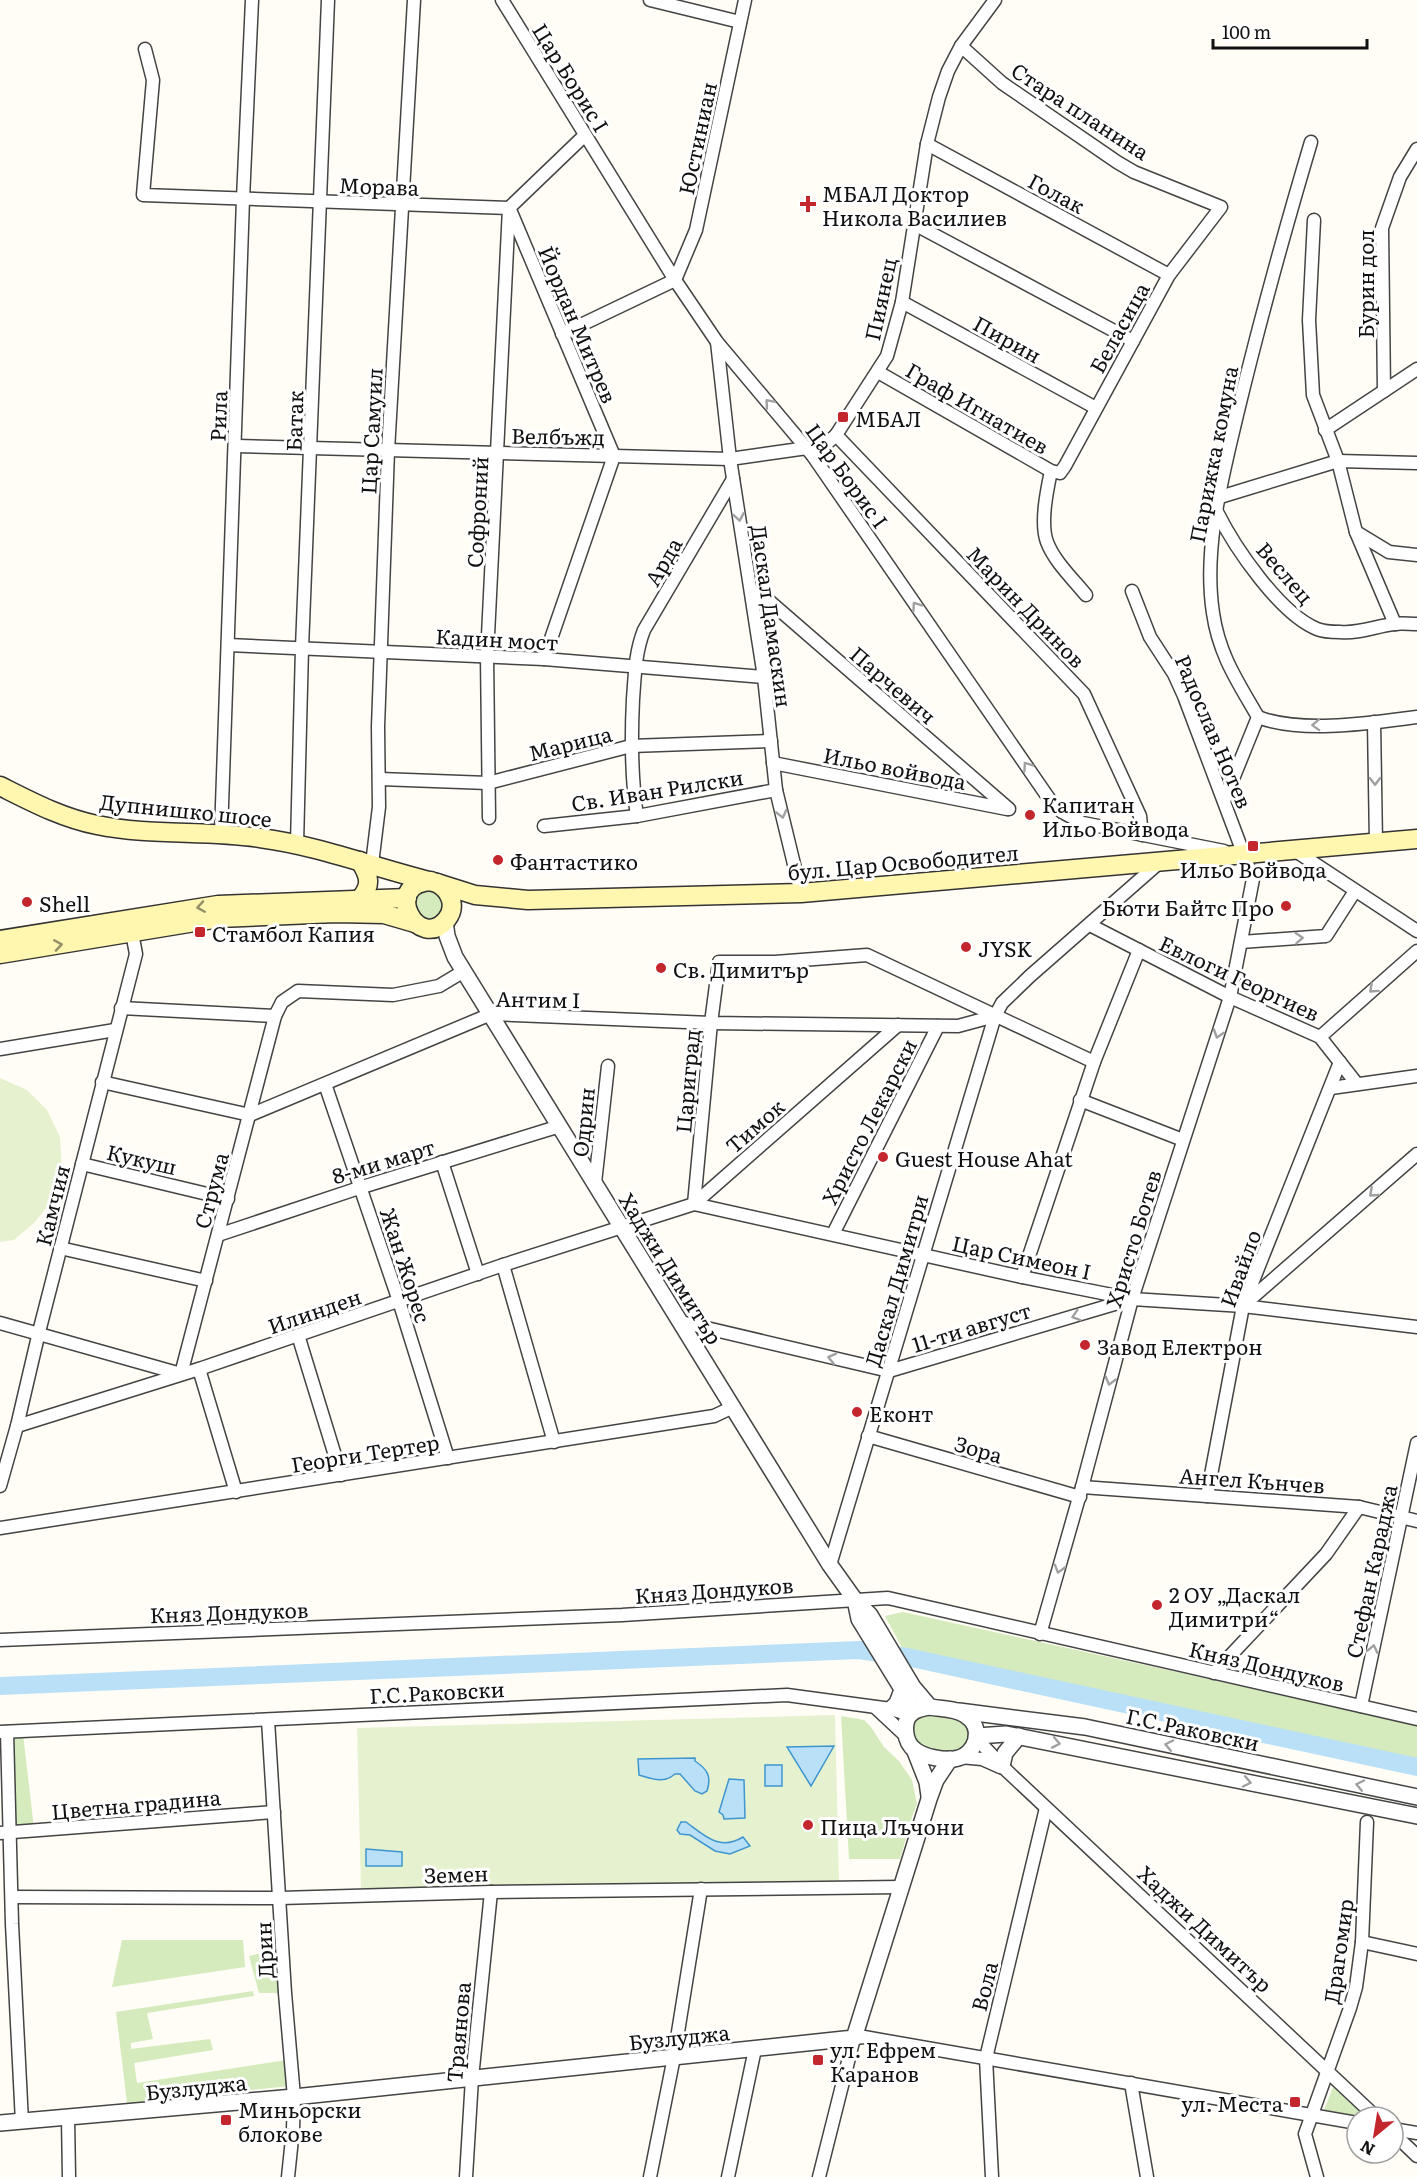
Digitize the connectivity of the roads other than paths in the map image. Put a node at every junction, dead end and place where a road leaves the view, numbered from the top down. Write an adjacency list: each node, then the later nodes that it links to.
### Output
1 (252, 0): 15 (street, Рила)
2 (328, 0): 16 (street, Батак)
3 (414, 0): 17 (street, Цар Самуил)
4 (502, 0): 11 (street, Цар Борис I)
5 (650, 0): 8 (street)
6 (745, 0): 8 (street, Юстиниан)
7 (995, 0): 9 (street, Пиянец)
8 (740, 22): 23 (street, Юстиниан)
9 (961, 46): 13 (street, Пиянец); 18 (street, Стара планина)
10 (144, 49): 15 (street, Морава)
11 (585, 135): 19 (street); 23 (street, Цар Борис I)
12 (1311, 142): 45 (street, Парижка комуна)
13 (927, 144): 21 (street, Пиянец); 22 (street, Голак)
14 (1417, 149): 30 (street, Бурин дол)
15 (243, 199): 16 (street, Морава); 34 (street, Рила)
16 (320, 203): 17 (street, Морава); 35 (street, Батак)
17 (401, 205): 19 (street, Морава); 36 (street, Цар Самуил)
18 (1221, 207): 22 (street, Беласица)
19 (509, 208): 25 (street, Йордан Митрев); 38 (street, Софроний)
20 (1314, 220): 32 (street)
21 (914, 224): 24 (street, Пиянец); 26 (street)
22 (1169, 275): 26 (street, Беласица)
23 (675, 280): 25 (street); 27 (street, Цар Борис I)
24 (902, 302): 29 (street, Пиянец); 31 (street, Пирин)
25 (562, 334): 39 (street, Йордан Митрев)
26 (1133, 341): 31 (street, Беласица)
27 (717, 342): 37 (street, Цар Борис I, one-way to 27); 40 (street, Даскал Дамаскин)
28 (1417, 369): 30 (street)
29 (878, 372): 33 (street, Пиянец); 43 (street, Граф Игнатиев)
30 (1384, 391): 32 (street)
31 (1096, 408): 43 (street, Беласица)
32 (1325, 430): 41 (street)
33 (836, 435): 37 (street, Пиянец); 77 (street, Марин Дринов)
34 (236, 446): 35 (street, Велбъжд); 54 (street, Рила)
35 (311, 448): 36 (street, Велбъжд); 55 (street, Батак)
36 (388, 451): 38 (street, Велбъжд); 56 (street, Цар Самуил)
37 (810, 452): 40 (street, Велбъжд); 77 (street, Цар Борис I, one-way to 37)
38 (499, 453): 39 (street, Велбъжд); 57 (street, Софроний)
39 (614, 456): 40 (street, Велбъжд); 58 (street)
40 (730, 459): 44 (street, Даскал Дамаскин)
41 (1338, 461): 42 (street); 45 (street); 47 (street)
42 (1417, 463)
43 (1055, 472): 51 (street)
44 (733, 479): 50 (street, Даскал Дамаскин, one-way to 50); 59 (street, Арда)
45 (1220, 497): 46 (street, Парижка комуна)
46 (1217, 511): 52 (street, Веслец); 61 (street, Парижка комуна)
47 (1356, 532): 48 (street); 52 (street)
48 (1417, 555)
49 (1132, 591): 71 (street, Радослав Нотев)
50 (752, 592): 60 (street, Даскал Дамаскин); 72 (street, Парчевич)
51 (1086, 595)
52 (1395, 624): 53 (street, Веслец)
53 (1417, 624)
54 (228, 645): 55 (street, Кадин мост); 76 (street, Рила)
55 (302, 648): 56 (street, Кадин мост); 80 (street, Батак)
56 (381, 652): 57 (street, Кадин мост); 67 (street, Цар Самуил)
57 (488, 656): 58 (street, Кадин мост); 68 (street, Софроний)
58 (544, 659): 59 (street, Кадин мост)
59 (635, 667): 60 (street, Кадин мост); 65 (street, Арда)
60 (764, 677): 64 (street, Даскал Дамаскин)
61 (1258, 717): 63 (street, one-way to 61); 71 (street)
62 (1417, 717): 63 (street)
63 (1374, 722): 79 (street, one-way to 79)
64 (771, 741): 65 (street, Марица); 66 (street, Даскал Дамаскин)
65 (631, 746): 68 (street, Марица); 73 (street, Арда)
66 (774, 763): 70 (street, Даскал Дамаскин); 72 (street, Ильо войвода)
67 (380, 779): 68 (street, Марица); 84 (street, Цар Самуил)
68 (488, 783): 74 (street, Софроний)
69 (0, 786): 76 (main road, Дупнишко шосе)
70 (776, 790): 73 (street, Св. Иван Рилски); 87 (street, Даскал Дамаскин, one-way to 87)
71 (1224, 801): 82 (street, Радослав Нотев)
72 (1009, 809)
73 (637, 816): 75 (street, Св. Иван Рилски)
74 (489, 818)
75 (544, 826)
76 (221, 834): 80 (main road, Дупнишко шосе)
77 (1142, 835): 82 (street, Цар Борис I)
78 (1417, 839): 79 (main road, бул. Цар Освободител)
79 (1376, 843): 81 (main road, бул. Цар Освободител)
80 (297, 844): 84 (main road, Дупнишко шосе)
81 (1294, 850): 82 (main road, бул. Цар Освободител); 86 (street)
82 (1245, 855): 83 (main road, бул. Цар Освободител); 97 (street, Христо Ботев)
83 (1160, 862): 87 (main road, бул. Цар Освободител); 93 (street, Даскал Димитри)
84 (366, 863): 85 (main road, Дупнишко шосе); 88 (main road); 90 (main road)
85 (434, 882): 88 (main road); 89 (main road, Дупнишко шосе); 91 (main road)
86 (1355, 891): 94 (street); 97 (street, one-way to 86)
87 (801, 893): 89 (main road, бул. Цар Освободител)
88 (407, 897): 90 (main road); 92 (main road)
89 (500, 899): 91 (main road)
90 (359, 900): 96 (main road, one-way to 96)
91 (448, 917): 92 (main road); 101 (street)
92 (418, 925): 95 (main road); 101 (street)
93 (1090, 925): 98 (street, Евлоги Георгиев); 107 (street, Даскал Димитри)
94 (1417, 931)
95 (132, 933): 100 (main road, one-way to 95); 104 (street, Камчия)
96 (0, 940)
97 (1241, 942): 103 (street, Христо Ботев)
98 (1139, 950): 103 (street, Евлоги Георгиев); 114 (street)
99 (1417, 951): 112 (street, one-way to 112)
100 (0, 954)
101 (456, 957): 102 (street, Хаджи Димитър)
102 (464, 971): 105 (street, Хаджи Димитър); 106 (street)
103 (1230, 997): 112 (street, Евлоги Георгиев); 125 (street, Христо Ботев, one-way to 125)
104 (121, 1008): 106 (street); 111 (street, Камчия)
105 (491, 1014): 108 (street, Антим I); 119 (street, Антим I); 124 (street, Хаджи Димитър)
106 (275, 1016): 123 (street, Струма)
107 (995, 1016): 108 (street, Цариград); 110 (street, Антим I); 114 (street); 137 (street, Даскал Димитри)
108 (711, 1023): 109 (street, Антим I); 132 (street, Цариград)
109 (898, 1025): 110 (street, Антим I); 132 (street, Тимок)
110 (938, 1026): 134 (street, Христо Лекарски)
111 (116, 1030): 113 (street); 118 (street, Камчия)
112 (1320, 1037): 115 (street, Евлоги Георгиев)
113 (0, 1050)
114 (1094, 1062): 122 (street)
115 (1340, 1062): 120 (street, Евлоги Георгиев); 121 (street, Ивайло)
116 (608, 1066): 129 (street, Одрин)
117 (1417, 1076): 120 (street)
118 (102, 1082): 123 (street); 128 (street, Камчия)
119 (326, 1084): 123 (street, Антим I); 130 (street, Жан Жорес)
120 (1357, 1084): 121 (street)
121 (1331, 1088): 144 (street, Ивайло)
122 (1080, 1100): 125 (street); 140 (street)
123 (250, 1115): 131 (street, Струма)
124 (560, 1126): 127 (street, 8-ми март); 129 (street, Хаджи Димитър)
125 (1183, 1140): 142 (street, Христо Ботев)
126 (1417, 1154): 144 (street, one-way to 144)
127 (442, 1162): 130 (street, 8-ми март); 139 (street)
128 (82, 1164): 131 (street, Кукуш); 136 (street, Камчия)
129 (595, 1184): 133 (street, Хаджи Димитър)
130 (362, 1187): 135 (street, 8-ми март); 143 (street, Жан Жорес)
131 (228, 1199): 135 (street, Струма)
132 (694, 1204): 133 (street, Тимок); 134 (street, Цар Симеон I)
133 (621, 1226): 138 (street, Илинден); 145 (street, Хаджи Димитър)
134 (833, 1234): 137 (street, Цар Симеон I)
135 (218, 1235): 141 (street, Струма)
136 (60, 1248): 141 (street); 148 (street, Камчия)
137 (922, 1254): 140 (street, Цар Симеон I); 151 (street, Даскал Димитри)
138 (503, 1265): 139 (street, Илинден); 156 (street)
139 (478, 1274): 143 (street, Илинден)
140 (1022, 1277): 142 (street, Цар Симеон I)
141 (206, 1281): 152 (street, Струма)
142 (1132, 1299): 144 (street, Цар Симеон I); 151 (street, 11-ти август, one-way to 151); 162 (street, Христо Ботев, one-way to 162)
143 (399, 1301): 149 (street, Илинден); 158 (street, Жан Жорес)
144 (1243, 1306): 147 (street, Цар Симеон I); 163 (street, Ивайло)
145 (681, 1322): 151 (street, 11-ти август, one-way to 145); 153 (street, Хаджи Димитър)
146 (0, 1323): 148 (street)
147 (1417, 1328)
148 (39, 1332): 152 (street); 154 (street, Камчия)
149 (298, 1335): 150 (street, Илинден); 159 (street)
150 (199, 1369): 152 (street, Илинден); 161 (street)
151 (889, 1371): 155 (street, Даскал Димитри)
152 (181, 1374): 154 (street, Илинден)
153 (733, 1407): 156 (street, Георги Тертер); 168 (street, Хаджи Димитър)
154 (17, 1426): 160 (street, Камчия)
155 (868, 1436): 162 (street, Зора); 168 (street, Даскал Димитри)
156 (554, 1442): 158 (street, Георги Тертер)
157 (1417, 1443): 165 (street, Стефан Караджа)
158 (448, 1458): 159 (street, Георги Тертер)
159 (341, 1475): 161 (street, Георги Тертер)
160 (0, 1486)
161 (236, 1492): 167 (street, Георги Тертер)
162 (1081, 1492): 163 (street, Ангел Кънчев); 170 (street, Христо Ботев, one-way to 170)
163 (1207, 1496): 164 (street, Ангел Кънчев)
164 (1359, 1507): 165 (street, Ангел Кънчев); 172 (street)
165 (1402, 1516): 166 (street, Ангел Кънчев); 174 (street, Стефан Караджа, one-way to 165)
166 (1417, 1521)
167 (0, 1528)
168 (830, 1565): 169 (street, Хаджи Димитър)
169 (855, 1600): 170 (street, Княз Дондуков); 171 (street, Княз Дондуков); 173 (street, Хаджи Димитър)
170 (1040, 1634): 172 (street, Княз Дондуков)
171 (0, 1640)
172 (1214, 1673): 174 (street, Княз Дондуков)
173 (908, 1689): 175 (street); 177 (street); 179 (street)
174 (1361, 1706): 180 (street, Княз Дондуков)
175 (930, 1707): 178 (street); 179 (street)
176 (875, 1708): 177 (street, Г.С.Раковски); 181 (street, Г.С.Раковски); 185 (street)
177 (891, 1709): 179 (street, Г.С.Раковски)
178 (959, 1711): 184 (street); 188 (street, Г.С.Раковски, one-way to 178)
179 (911, 1714): 185 (street)
180 (1417, 1719)
181 (268, 1720): 182 (street, Г.С.Раковски); 191 (street, Дрин)
182 (4, 1732): 194 (street)
183 (1019, 1736): 184 (street, Г.С.Раковски); 187 (street); 192 (street, Г.С.Раковски, one-way to 192)
184 (977, 1738): 186 (street); 187 (street)
185 (910, 1743): 186 (street); 189 (street)
186 (955, 1758): 187 (street); 189 (street)
187 (1004, 1768): 190 (street, Хаджи Димитър)
188 (1417, 1797)
189 (929, 1798): 195 (street)
190 (1046, 1808): 206 (street, Вола); 207 (street, Хаджи Димитър)
191 (274, 1812): 194 (street, Цветна градина); 199 (street, Дрин)
192 (1417, 1816)
193 (1367, 1822): 201 (street, Драгомир)
194 (5, 1833): 198 (street)
195 (901, 1887): 196 (street, Земен); 203 (street)
196 (701, 1889): 197 (street, Земен); 205 (street)
197 (490, 1892): 199 (street, Земен); 208 (street, Траянова)
198 (12, 1897): 199 (street, Земен); 200 (street)
199 (280, 1898): 210 (street, Дрин)
200 (6, 1924): 215 (street)
201 (1362, 1942): 202 (street); 207 (street, Драгомир)
202 (1417, 1953)
203 (854, 2038): 204 (street, Бузлуджа); 206 (street, Бузлуджа); 224 (street)
204 (754, 2049): 205 (street, Бузлуджа); 223 (street)
205 (674, 2057): 208 (street, Бузлуджа); 222 (street)
206 (986, 2058): 209 (street, Бузлуджа); 225 (street, Вола)
207 (1328, 2071): 211 (street, Хаджи Димитър); 212 (street, Драгомир)
208 (472, 2078): 210 (street, Бузлуджа); 221 (street, Траянова)
209 (1131, 2083): 212 (street, Бузлуджа); 226 (street)
210 (294, 2097): 213 (street, Бузлуджа); 220 (street, Дрин)
211 (1363, 2105)
212 (1312, 2115): 214 (street, Бузлуджа); 227 (street, Драгомир)
213 (68, 2118): 215 (street, Бузлуджа); 219 (street)
214 (1345, 2121)
215 (22, 2122): 216 (street, Бузлуджа)
216 (0, 2123)
217 (1405, 2144): 218 (street)
218 (1417, 2156)
219 (69, 2177)
220 (288, 2177)
221 (466, 2177)
222 (650, 2177)
223 (728, 2177)
224 (819, 2177)
225 (992, 2177)
226 (1147, 2177)
227 (1317, 2177)

